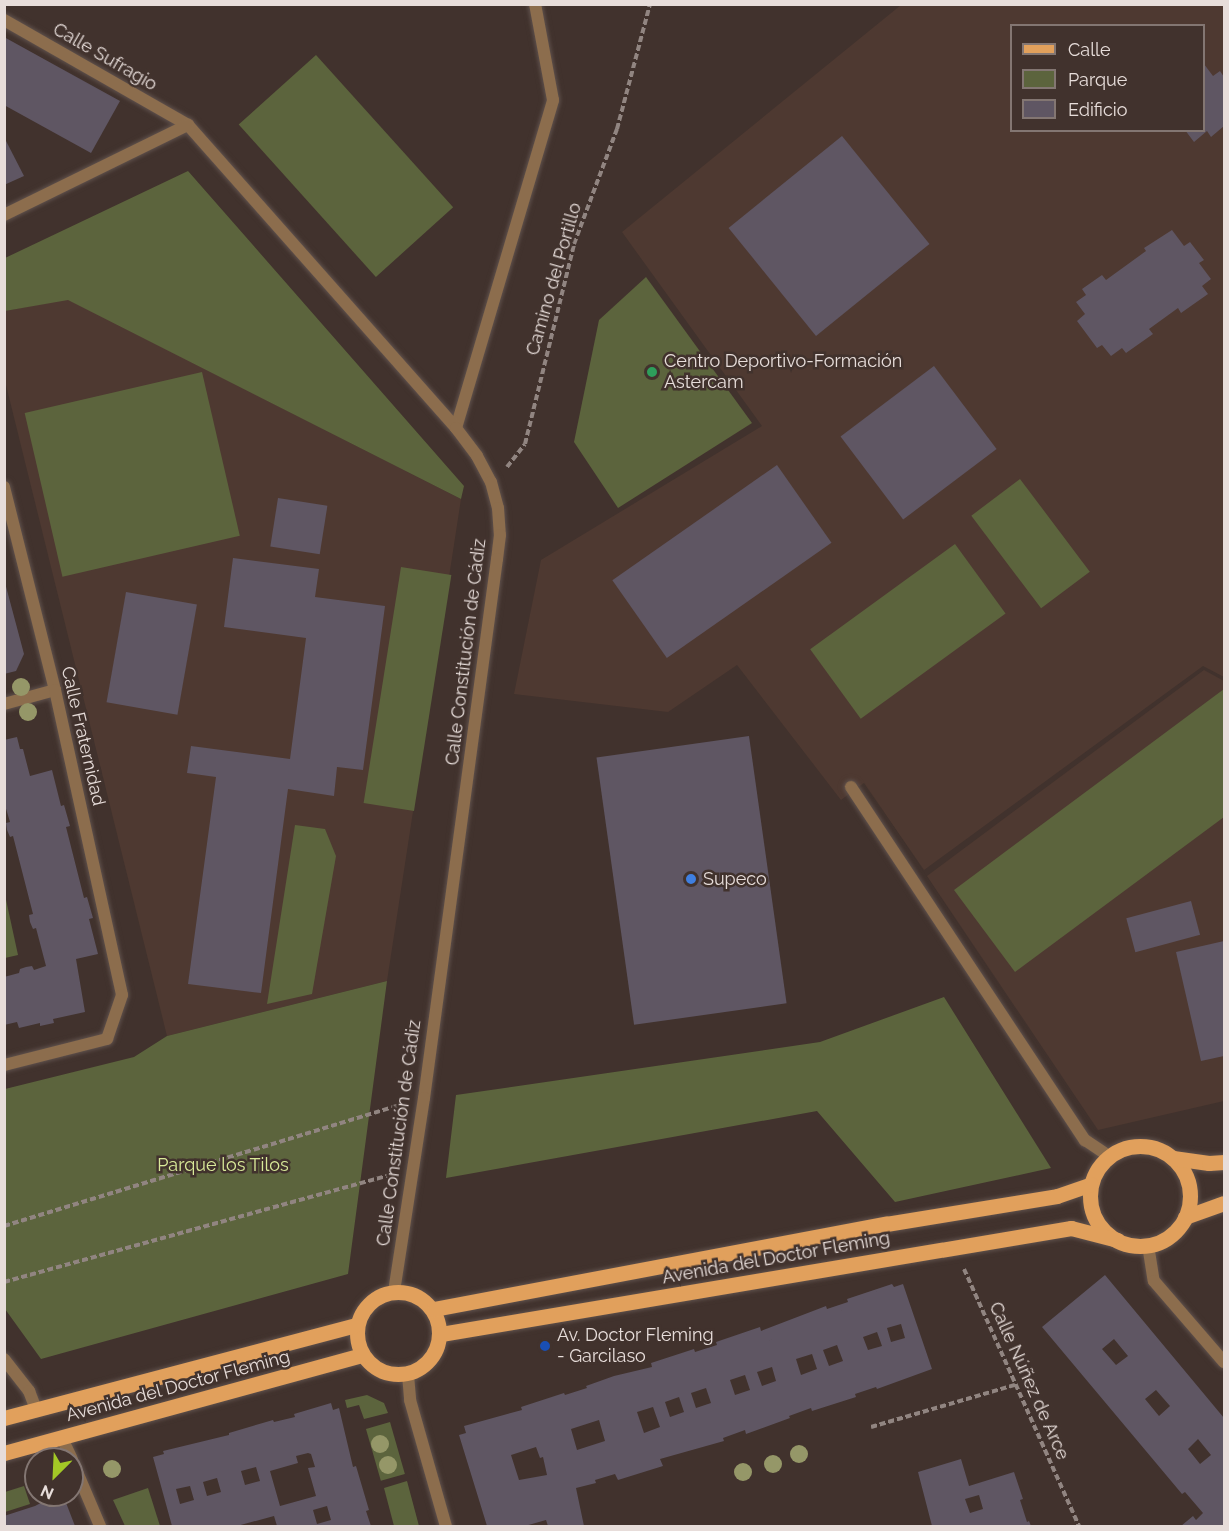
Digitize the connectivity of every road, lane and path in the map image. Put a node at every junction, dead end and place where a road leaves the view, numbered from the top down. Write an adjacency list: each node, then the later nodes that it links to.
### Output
1 (535, 4): 6 (street)
2 (650, 4): 7 (path, Camino del Portillo)
3 (4, 20): 4 (street, Calle Sufragio)
4 (188, 125): 5 (street); 6 (street, Calle Constitución de Cádiz)
5 (4, 215)
6 (456, 428): 7 (street, Calle Constitución de Cádiz)
7 (491, 482): 13 (street, Calle Constitución de Cádiz)
8 (4, 487): 9 (street, Calle Fraternidad)
9 (55, 690): 10 (street); 12 (street, Calle Fraternidad)
10 (4, 704)
11 (851, 787): 14 (street)
12 (4, 1065)
13 (424, 1098): 17 (street, Calle Constitución de Cádiz); 21 (path)
14 (1109, 1156): 15 (main road); 18 (main road)
15 (1173, 1158): 16 (main road); 20 (main road)
16 (1224, 1162)
17 (412, 1169): 25 (path); 26 (street, Calle Constitución de Cádiz)
18 (1091, 1184): 22 (main road); 27 (main road, Avenida del Doctor Fleming)
19 (1224, 1203): 20 (main road)
20 (1185, 1217): 23 (main road)
21 (4, 1226)
22 (1117, 1240): 23 (main road); 24 (main road, Avenida del Doctor Fleming)
23 (1148, 1245): 32 (street)
24 (954, 1246): 29 (main road, Avenida del Doctor Fleming); 34 (path, Calle Núñez de Arce)
25 (4, 1282)
26 (394, 1291): 27 (main road); 28 (main road)
27 (434, 1309): 29 (main road)
28 (356, 1325): 30 (main road); 35 (main road, Avenida del Doctor Fleming)
29 (441, 1334): 33 (main road)
30 (362, 1355): 33 (main road); 38 (main road, Avenida del Doctor Fleming)
31 (4, 1359): 35 (street)
32 (1224, 1362)
33 (408, 1375): 43 (street)
34 (1016, 1385): 37 (path); 44 (path, Calle Núñez de Arce)
35 (36, 1409): 36 (main road, Avenida del Doctor Fleming)
36 (4, 1418)
37 (871, 1427)
38 (62, 1438): 39 (street); 40 (main road, Avenida del Doctor Fleming)
39 (66, 1447)
40 (4, 1453)
41 (84, 1488): 42 (street)
42 (100, 1527)
43 (446, 1527)
44 (1079, 1527)

